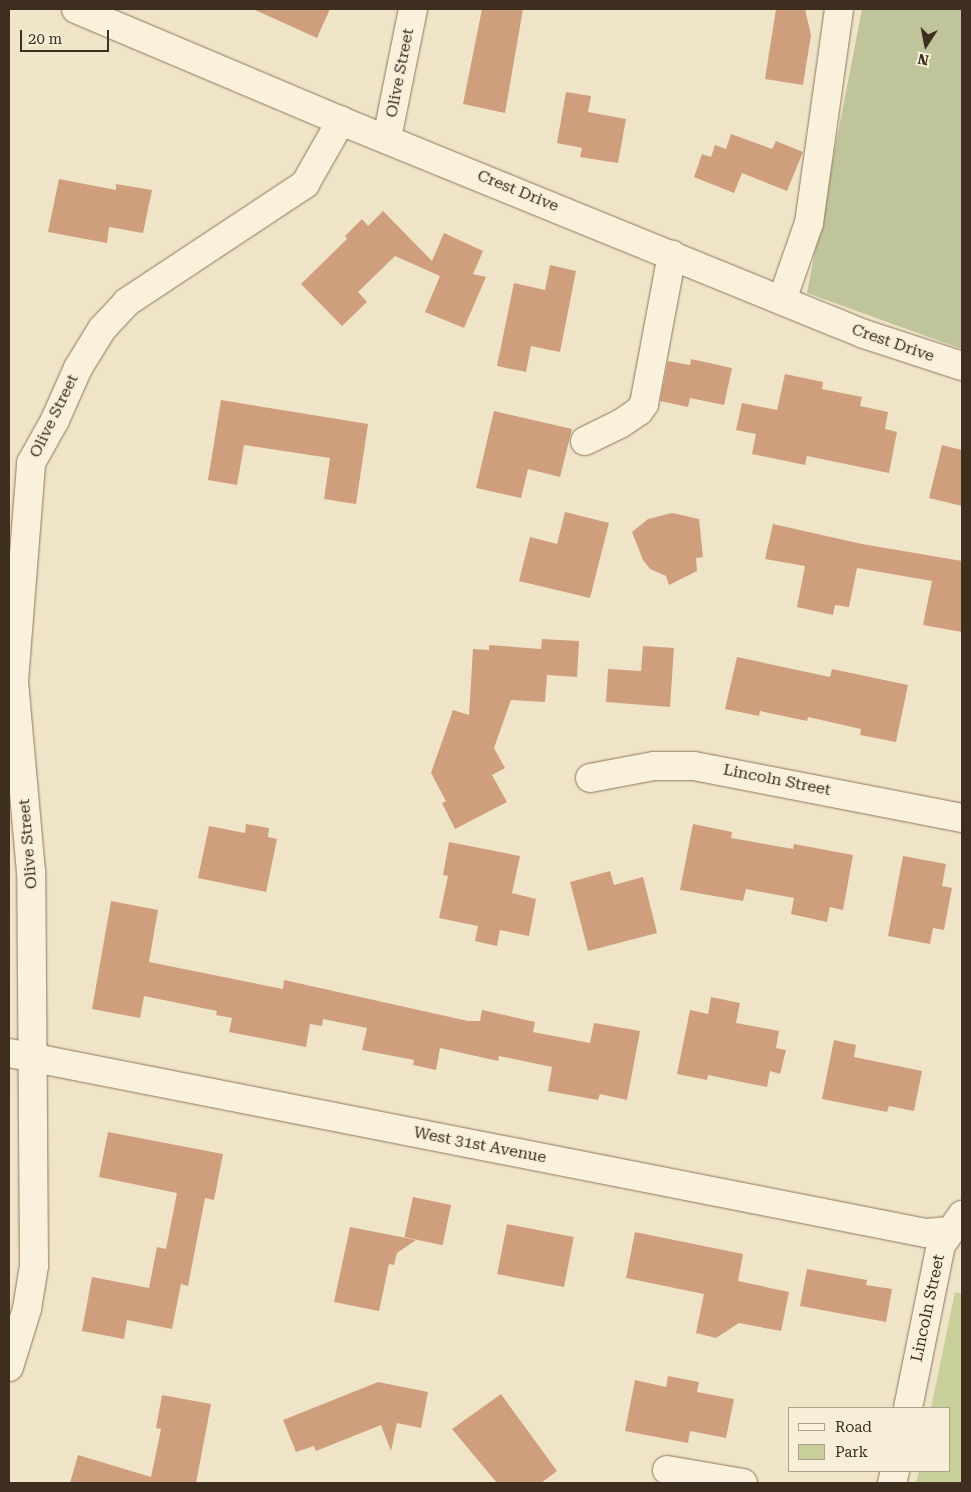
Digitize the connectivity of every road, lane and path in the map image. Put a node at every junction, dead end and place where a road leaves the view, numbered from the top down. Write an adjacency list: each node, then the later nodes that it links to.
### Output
1 (76, 9): 4 (street, Crest Drive)
2 (413, 9): 5 (street, Olive Street)
3 (839, 9): 7 (street)
4 (341, 121): 5 (street, Crest Drive); 10 (street, Olive Street)
5 (387, 138): 6 (street, Crest Drive)
6 (672, 255): 7 (street, Crest Drive); 9 (street)
7 (782, 300): 8 (street, Crest Drive)
8 (962, 366)
9 (586, 441)
10 (12, 698): 13 (street, Olive Street)
11 (590, 778): 12 (street, Lincoln Street)
12 (962, 818)
13 (21, 1055): 14 (street, West 31st Avenue); 15 (street, Olive Street)
14 (956, 1223): 16 (street, Lincoln Street)
15 (9, 1367)
16 (908, 1407)
17 (667, 1470): 18 (street)
18 (743, 1483)

